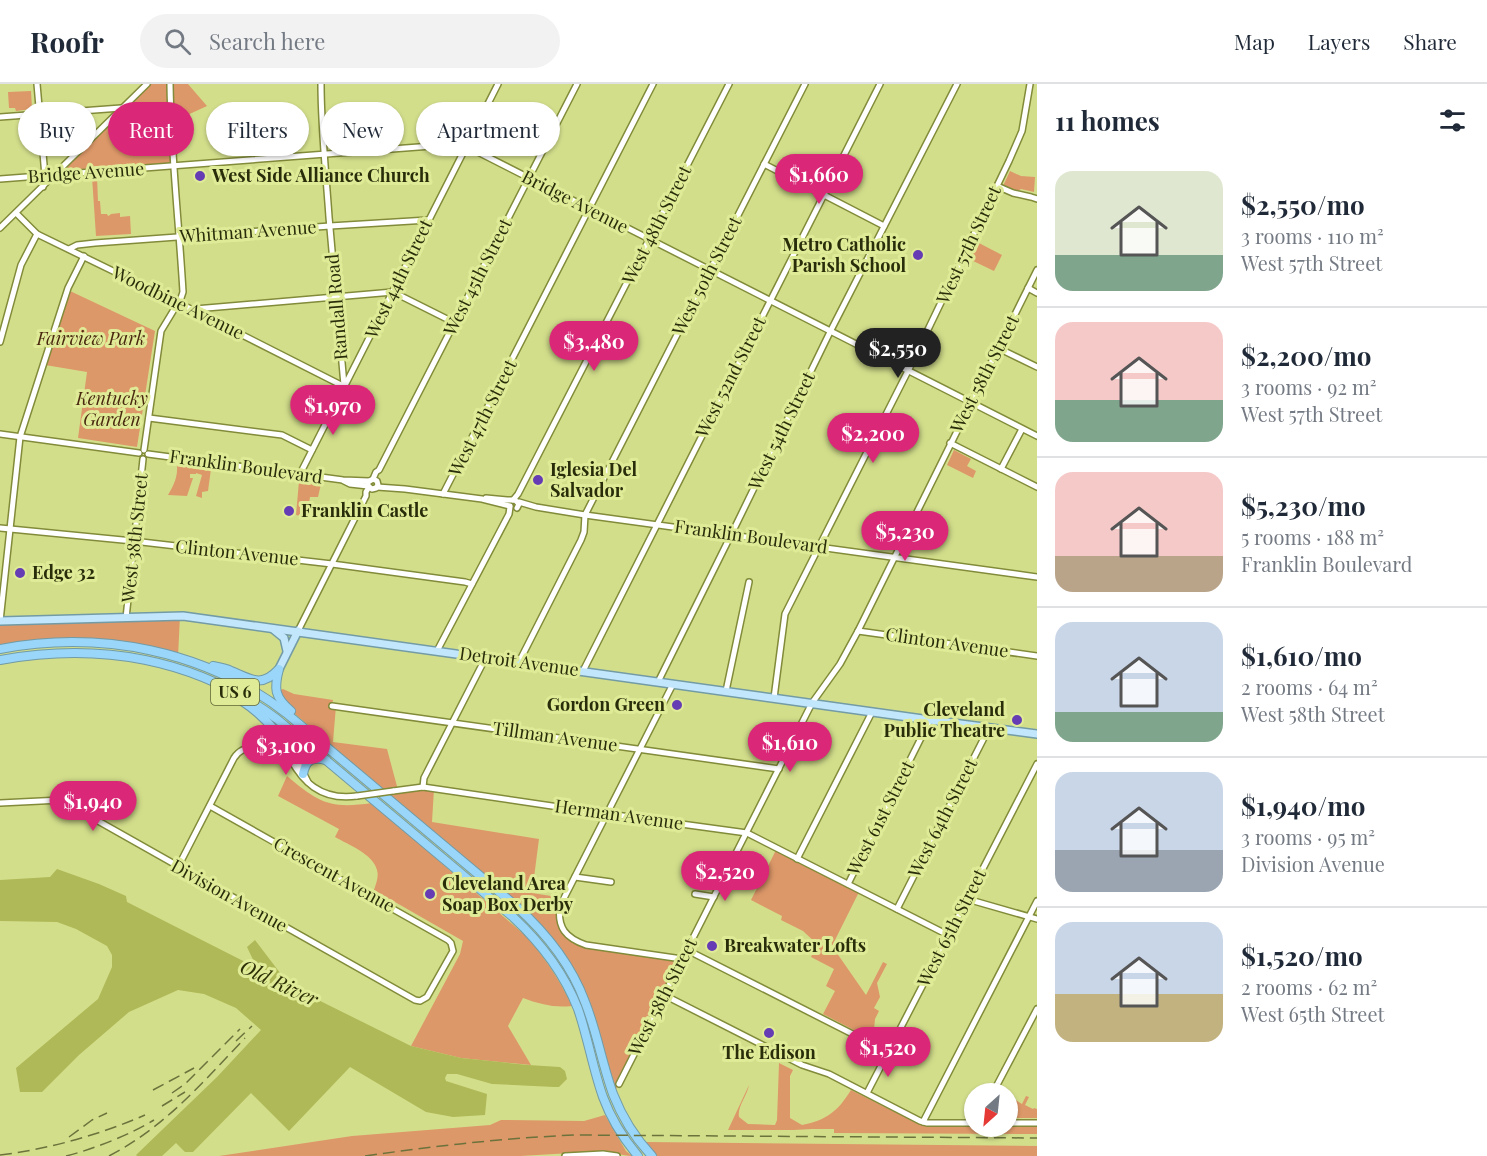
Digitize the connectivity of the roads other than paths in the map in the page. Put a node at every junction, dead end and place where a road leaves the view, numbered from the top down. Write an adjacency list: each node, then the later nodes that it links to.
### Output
1 (37, 84): 13 (street)
2 (147, 84): 14 (street)
3 (170, 84): 26 (street, West 38th Street)
4 (321, 84): 15 (street, Randall Road)
5 (498, 84): 16 (street, West 44th Street)
6 (577, 84): 29 (street, West 45th Street)
7 (653, 84): 35 (street, West 47th Street)
8 (729, 84): 43 (street, West 48th Street)
9 (805, 84): 25 (street, West 50th Street)
10 (880, 84): 33 (street, West 52nd Street)
11 (957, 84): 39 (street, West 54th Street)
12 (1030, 84): 31 (street, West 57th Street)
13 (39, 102)
14 (128, 102)
15 (322, 102)
16 (489, 102)
17 (18, 116): 18 (street)
18 (0, 117)
19 (108, 122): 27 (street)
20 (321, 154): 26 (street, Bridge Avenue)
21 (43, 156): 28 (street)
22 (324, 156): 38 (street, Randall Road)
23 (461, 156): 37 (street, West 44th Street)
24 (486, 156): 29 (street, Bridge Avenue)
25 (764, 164): 33 (street); 47 (street, West 50th Street)
26 (174, 166): 27 (street, Bridge Avenue); 42 (street, West 38th Street)
27 (56, 174): 28 (street, Bridge Avenue); 32 (street)
28 (45, 176): 30 (street, Bridge Avenue); 32 (street)
29 (529, 178): 35 (street, Bridge Avenue); 55 (street, West 45th Street)
30 (0, 179)
31 (996, 186): 34 (street); 60 (street, West 57th Street)
32 (43, 187): 36 (street)
33 (824, 195): 39 (street); 53 (street, West 52nd Street)
34 (1037, 200)
35 (590, 209): 43 (street, Bridge Avenue); 75 (street, West 47th Street)
36 (16, 213): 40 (street); 41 (street, Woodbine Avenue)
37 (428, 220): 38 (street, Whitman Avenue); 49 (street, West 44th Street)
38 (330, 226): 42 (street, Whitman Avenue); 51 (street, Randall Road)
39 (884, 226): 56 (street, West 54th Street)
40 (0, 228)
41 (37, 234): 44 (street, Woodbine Avenue); 57 (street)
42 (179, 237): 44 (street, Whitman Avenue); 52 (street, West 38th Street)
43 (649, 240): 47 (street, Bridge Avenue); 76 (street, West 48th Street)
44 (69, 249): 45 (street, Woodbine Avenue)
45 (84, 256): 52 (street, Woodbine Avenue); 67 (street)
46 (1037, 270): 48 (street, West 58th Street)
47 (709, 271): 53 (street, Bridge Avenue); 77 (street, West 50th Street)
48 (1028, 288): 50 (street); 58 (street, West 58th Street)
49 (393, 292): 51 (street); 55 (street); 61 (street, West 44th Street)
50 (1037, 293)
51 (335, 297): 54 (street); 61 (street, Randall Road)
52 (178, 302): 54 (street, Woodbine Avenue); 63 (street, West 38th Street)
53 (770, 302): 56 (street, Bridge Avenue); 78 (street, West 52nd Street)
54 (193, 310): 61 (street, Woodbine Avenue)
55 (455, 323): 73 (street, West 45th Street)
56 (830, 332): 60 (street, Bridge Avenue); 81 (street, West 54th Street)
57 (0, 342)
58 (998, 348): 59 (street); 62 (street, West 58th Street)
59 (1037, 367)
60 (908, 371): 62 (street, Bridge Avenue); 83 (street, West 57th Street)
61 (345, 387): 69 (street, West 44th Street)
62 (971, 403): 64 (street, Bridge Avenue); 68 (street, West 58th Street)
63 (149, 418): 69 (street); 70 (street, West 38th Street)
64 (1023, 429): 66 (street, Bridge Avenue); 71 (street)
65 (0, 434): 67 (street, Franklin Boulevard)
66 (1037, 436)
67 (20, 437): 70 (street, Franklin Boulevard); 80 (street)
68 (950, 443): 71 (street); 84 (street, West 58th Street)
69 (312, 450): 72 (street, West 44th Street)
70 (144, 452): 72 (street, Franklin Boulevard); 82 (street, West 38th Street)
71 (1001, 470): 74 (street)
72 (300, 474): 73 (street, Franklin Boulevard)
73 (373, 484): 75 (street, Franklin Boulevard); 85 (street, West 45th Street)
74 (1037, 487)
75 (443, 494): 76 (street, Franklin Boulevard)
76 (514, 505): 77 (street, Franklin Boulevard); 89 (street, West 48th Street)
77 (585, 514): 78 (street, Franklin Boulevard); 103 (street, West 50th Street)
78 (656, 524): 81 (street, Franklin Boulevard); 105 (street, West 52nd Street)
79 (0, 528): 80 (street, Clinton Avenue)
80 (10, 529): 82 (street, Clinton Avenue); 87 (street)
81 (731, 535): 83 (street, Franklin Boulevard); 106 (street, West 54th Street)
82 (134, 541): 85 (street, Clinton Avenue); 90 (street, West 38th Street)
83 (819, 547): 84 (street, Franklin Boulevard); 109 (street, West 57th Street)
84 (894, 558): 86 (street, Franklin Boulevard); 94 (street, West 58th Street)
85 (332, 564): 89 (street, Clinton Avenue); 93 (street, West 45th Street)
86 (1037, 577)
87 (2, 578): 91 (street)
88 (749, 582): 108 (street)
89 (472, 584): 96 (street, West 48th Street)
90 (126, 618): 91 (main road, Detroit Avenue); 92 (main road, Detroit Avenue)
91 (0, 621)
92 (271, 627): 93 (main road, Detroit Avenue); 97 (main road)
93 (297, 631): 96 (main road, Detroit Avenue); 97 (main road, West 45th Street)
94 (858, 631): 99 (street, Clinton Avenue); 110 (street, West 58th Street)
95 (0, 650): 102 (highway, US 6)
96 (437, 651): 100 (main road, Detroit Avenue)
97 (287, 652): 104 (main road, West 45th Street)
98 (126, 656): 101 (highway, US 6); 118 (highway); 120 (highway, US 6)
99 (1037, 656)
100 (486, 657): 103 (main road, Detroit Avenue); 114 (street)
101 (0, 660)
102 (191, 662): 104 (highway); 121 (highway, US 6)
103 (519, 662): 105 (main road, Detroit Avenue)
104 (279, 669): 121 (highway)
105 (583, 671): 106 (main road, Detroit Avenue)
106 (658, 681): 107 (main road, Detroit Avenue)
107 (673, 684): 108 (main road, Detroit Avenue); 117 (street)
108 (726, 691): 109 (main road, Detroit Avenue)
109 (774, 698): 110 (main road, Detroit Avenue)
110 (812, 703): 112 (main road, Detroit Avenue); 123 (street, West 58th Street)
111 (332, 705): 114 (street, Tillman Avenue)
112 (872, 712): 113 (main road, Detroit Avenue); 131 (street)
113 (930, 720): 115 (main road, Detroit Avenue); 135 (street, West 61st Street)
114 (453, 722): 117 (street, Tillman Avenue); 126 (street)
115 (989, 728): 116 (main road, Detroit Avenue); 140 (street, West 64th Street)
116 (1037, 734)
117 (641, 750): 123 (street, Tillman Avenue); 129 (street)
118 (290, 752): 119 (highway); 124 (street); 125 (street, Herman Avenue); 128 (street)
119 (315, 758): 120 (highway); 124 (highway)
120 (327, 760): 159 (highway, US 6)
121 (344, 761): 160 (highway, US 6)
122 (1037, 764): 138 (street, West 65th Street)
123 (778, 769): 130 (street, West 58th Street)
124 (303, 774): 125 (street)
125 (308, 782): 126 (street, Herman Avenue, bridge)
126 (423, 787): 129 (street, Herman Avenue)
127 (0, 803): 132 (street, Division Avenue)
128 (210, 806): 132 (street); 147 (street, Crescent Avenue)
129 (606, 814): 130 (street, Herman Avenue); 133 (street)
130 (747, 833): 131 (street, Herman Avenue); 137 (street, West 58th Street)
131 (797, 858): 135 (street, Herman Avenue)
132 (178, 867): 147 (street, Division Avenue)
133 (575, 877): 134 (street); 145 (street)
134 (611, 882)
135 (848, 884): 140 (street, Herman Avenue)
136 (695, 894): 137 (street)
137 (714, 897): 144 (street, West 58th Street)
138 (967, 899): 141 (street); 143 (street, West 65th Street)
139 (1037, 901): 141 (street)
140 (897, 909): 143 (street, Herman Avenue)
141 (1029, 917): 142 (street); 153 (street)
142 (1037, 920)
143 (948, 935): 149 (street, West 65th Street)
144 (687, 950): 145 (street, West 58th Street); 149 (street)
145 (682, 959): 146 (street, West 58th Street)
146 (664, 995): 151 (street, West 58th Street); 152 (street)
147 (420, 1001)
148 (1037, 1009): 150 (street)
149 (888, 1052): 152 (street, West 65th Street)
150 (999, 1083)
151 (619, 1084)
152 (867, 1093): 153 (street)
153 (923, 1122): 154 (street)
154 (964, 1123)
155 (1018, 1123): 156 (street)
156 (1037, 1123)
157 (565, 1156): 158 (street)
158 (617, 1156)
159 (638, 1156)
160 (652, 1156)

